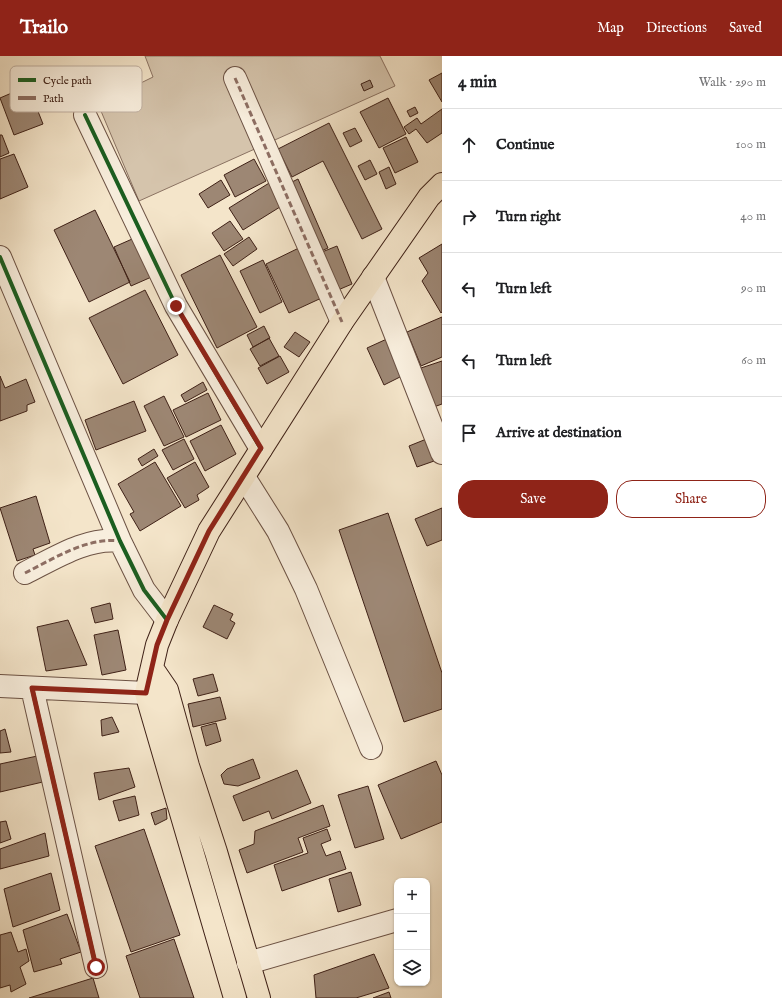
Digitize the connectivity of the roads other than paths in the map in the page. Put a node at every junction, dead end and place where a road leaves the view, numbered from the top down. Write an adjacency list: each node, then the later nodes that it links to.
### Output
1 (235, 78): 6 (street)
2 (85, 115): 8 (street)
3 (442, 184): 5 (main road)
4 (0, 257): 11 (street)
5 (373, 277): 6 (main road); 7 (street)
6 (342, 322): 8 (main road)
7 (436, 419): 9 (street)
8 (261, 448): 10 (main road)
9 (442, 453)
10 (244, 477): 13 (main road); 17 (street)
11 (120, 541): 12 (street); 13 (street)
12 (25, 572)
13 (167, 620): 16 (main road)
14 (0, 686): 15 (street)
15 (32, 688): 16 (street); 20 (street)
16 (157, 692): 19 (main road); 21 (main road)
17 (371, 748)
18 (394, 921): 19 (street)
19 (248, 963): 22 (main road)
20 (96, 967)
21 (235, 998)
22 (259, 998)

